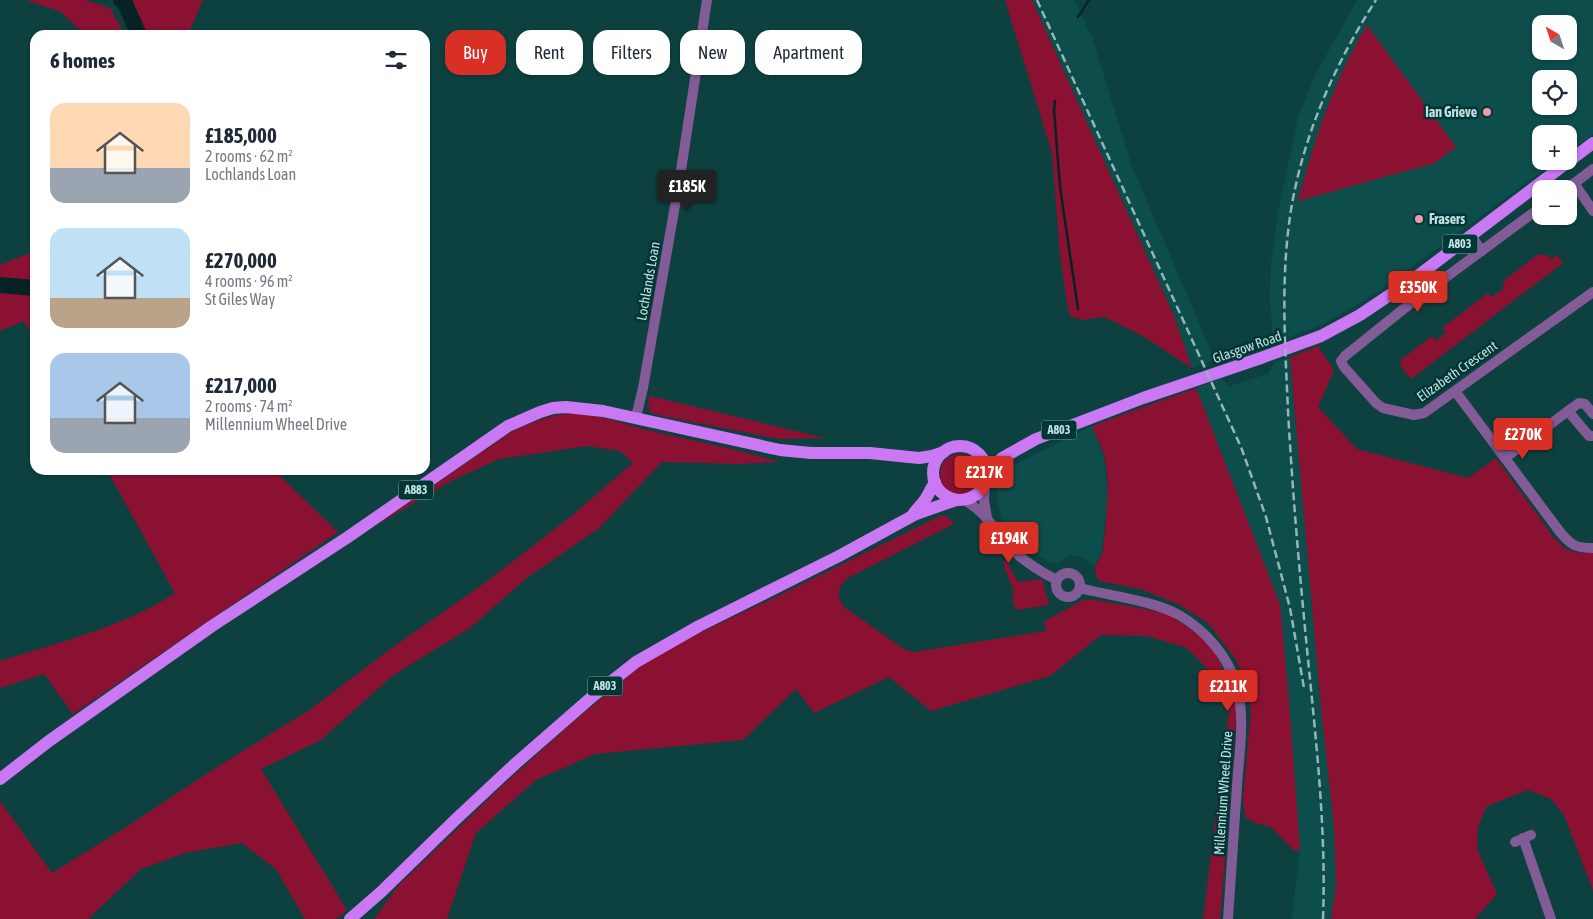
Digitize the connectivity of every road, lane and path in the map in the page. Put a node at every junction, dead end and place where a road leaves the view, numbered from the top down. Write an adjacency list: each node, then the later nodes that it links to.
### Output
1 (707, 0): 14 (street, Lochlands Loan)
2 (1593, 143): 8 (main road, Glasgow Road / A803)
3 (1593, 169): 4 (street)
4 (1577, 181)
5 (1577, 193): 6 (street)
6 (1593, 210)
7 (1532, 214): 9 (street)
8 (1472, 236): 9 (street); 16 (main road, Glasgow Road / A803)
9 (1482, 251): 11 (street, Elizabeth Crescent)
10 (1593, 292): 11 (street, Elizabeth Crescent)
11 (1455, 391): 20 (street)
12 (1568, 411): 13 (street); 15 (street); 20 (street)
13 (1593, 414)
14 (636, 417): 19 (main road, A883); 29 (main road, A883)
15 (1593, 436)
16 (1013, 451): 18 (main road, A803); 22 (main road, A803)
17 (944, 452): 18 (main road); 19 (main road); 21 (main road)
18 (978, 453): 22 (main road)
19 (895, 455): 21 (main road)
20 (1505, 458): 26 (street)
21 (934, 479): 23 (main road); 25 (main road, A803)
22 (986, 481): 23 (main road); 24 (street)
23 (960, 500): 24 (street); 25 (main road, A803)
24 (987, 518): 27 (street)
25 (906, 519): 31 (main road, A803)
26 (1593, 548)
27 (1058, 580): 28 (street); 28 (street)
28 (1080, 588): 32 (street, Millennium Wheel Drive)
29 (0, 779)
30 (1523, 838): 33 (street)
31 (358, 916)
32 (1228, 919)
33 (1551, 919)

